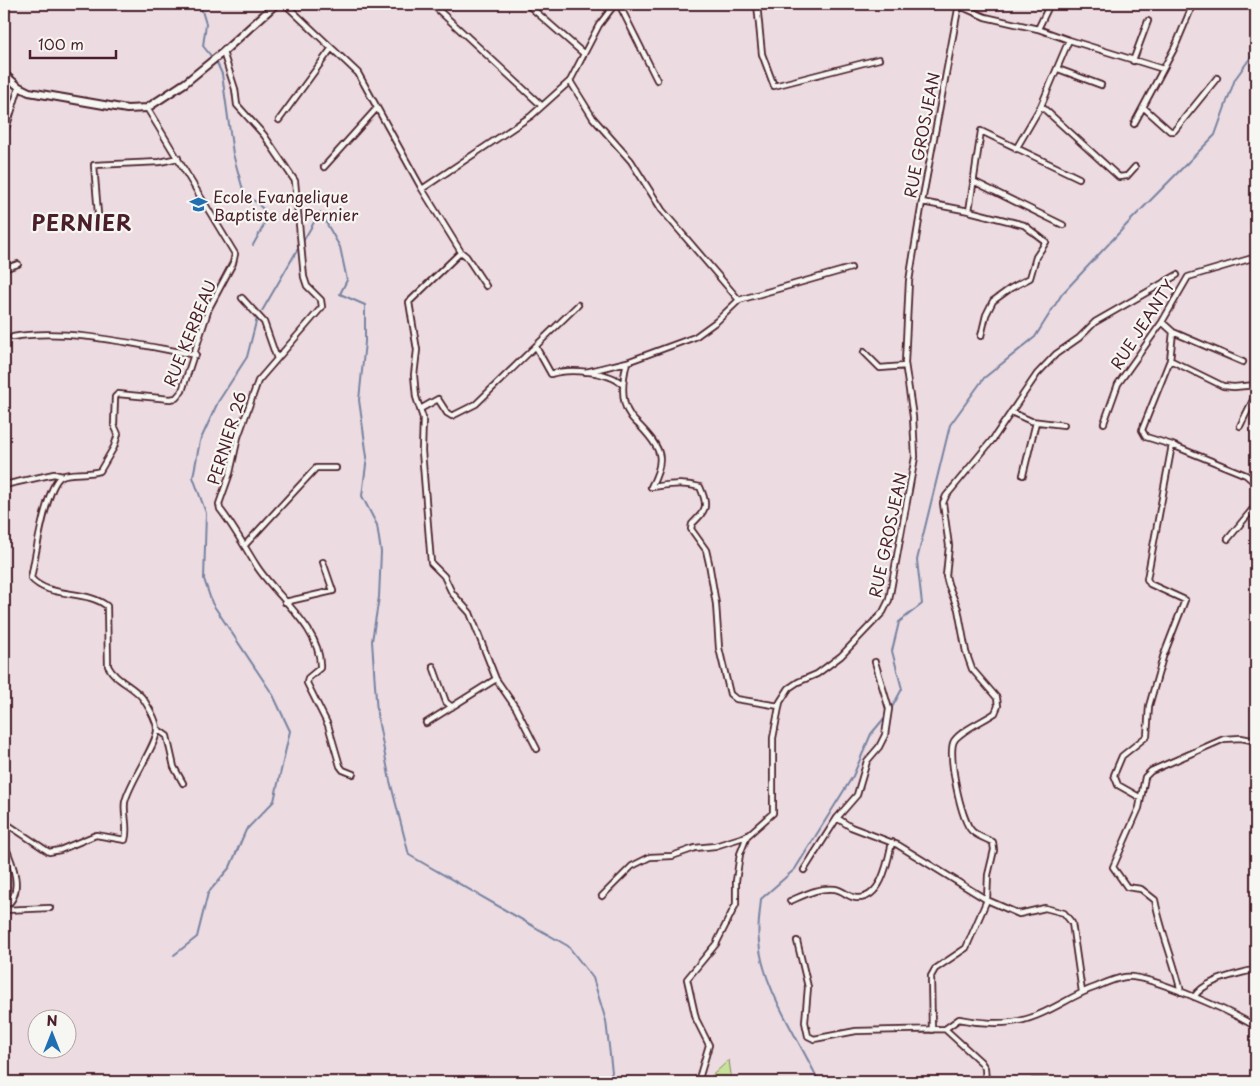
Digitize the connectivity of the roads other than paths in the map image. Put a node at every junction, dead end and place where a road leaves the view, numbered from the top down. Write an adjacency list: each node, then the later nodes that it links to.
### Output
1 (276, 4): 14 (street)
2 (285, 4): 13 (street)
3 (432, 4): 26 (street)
4 (527, 4): 15 (street)
5 (615, 4): 15 (street); 22 (street)
6 (756, 4): 16 (street)
7 (958, 4): 11 (street); 41 (street, RUE GROSJEAN)
8 (1050, 4): 11 (street)
9 (1193, 4): 19 (street)
10 (1148, 21): 17 (street)
11 (1038, 28): 12 (street)
12 (1069, 40): 17 (street); 18 (street)
13 (331, 49): 30 (street); 31 (street)
14 (223, 52): 29 (street); 62 (street, PERNIER 26)
15 (583, 53): 23 (street)
16 (880, 59)
17 (1133, 61): 19 (street)
18 (1058, 69): 24 (street); 27 (street)
19 (1163, 69): 28 (street)
20 (4, 74): 25 (street)
21 (1217, 78): 28 (street)
22 (657, 80)
23 (570, 82): 26 (street); 53 (street)
24 (1101, 84)
25 (19, 87): 29 (street); 33 (street)
26 (542, 106): 40 (street)
27 (1041, 106): 34 (street); 37 (street)
28 (1143, 107): 32 (street)
29 (147, 108): 35 (street, RUE KERBEAU)
30 (377, 108): 36 (street); 40 (street)
31 (279, 120)
32 (1134, 124)
33 (4, 135)
34 (1016, 148): 38 (street); 39 (street)
35 (178, 158): 44 (street); 61 (street, RUE KERBEAU)
36 (324, 167)
37 (1135, 167)
38 (1078, 178)
39 (973, 181): 42 (street); 43 (street)
40 (422, 189): 45 (street)
41 (922, 202): 42 (street); 66 (street, RUE GROSJEAN)
42 (969, 211): 57 (street)
43 (1063, 225)
44 (99, 226)
45 (461, 252): 51 (street); 71 (street)
46 (1256, 257): 55 (street, RUE JEANTY)
47 (18, 264): 49 (street)
48 (851, 268): 53 (street)
49 (4, 269)
50 (1177, 275): 72 (street)
51 (486, 286)
52 (242, 298): 62 (street)
53 (739, 300): 64 (street)
54 (578, 305): 59 (street)
55 (1162, 322): 56 (street); 74 (street, RUE JEANTY)
56 (1173, 332): 63 (street); 65 (street)
57 (981, 336)
58 (13, 337): 61 (street)
59 (536, 347): 67 (street); 71 (street)
60 (864, 352): 66 (street)
61 (196, 355): 80 (street, RUE KERBEAU)
62 (277, 359): 85 (street, PERNIER 26)
63 (1170, 360): 69 (street); 77 (street)
64 (627, 362): 67 (street); 68 (street)
65 (1243, 362)
66 (905, 366): 91 (street, RUE GROSJEAN)
67 (586, 372): 68 (street)
68 (623, 385): 91 (street)
69 (1256, 386)
70 (1256, 394): 76 (street)
71 (422, 408): 90 (street)
72 (1011, 412): 73 (street); 107 (street)
73 (1036, 422): 75 (street); 79 (street)
74 (1104, 423)
75 (1064, 425)
76 (1240, 426)
77 (1172, 445): 82 (street); 99 (street)
78 (336, 468): 85 (street)
79 (1023, 475)
80 (62, 476): 81 (street); 94 (street)
81 (4, 486)
82 (1256, 488)
83 (1256, 505): 84 (street)
84 (1228, 539)
85 (245, 545): 87 (street, PERNIER 26)
86 (323, 562): 87 (street)
87 (285, 602): 97 (street, PERNIER 26)
88 (875, 662): 100 (street)
89 (434, 666): 92 (street)
90 (496, 678): 92 (street); 96 (street)
91 (779, 706): 102 (street, RUE GROSJEAN)
92 (452, 707): 93 (street)
93 (426, 723)
94 (157, 729): 98 (street); 101 (street)
95 (1256, 741): 99 (street)
96 (537, 749)
97 (353, 774)
98 (183, 783)
99 (1141, 798): 114 (street)
100 (837, 818): 103 (street); 105 (street)
101 (4, 822)
102 (747, 836): 106 (street); 119 (street)
103 (892, 842): 107 (street); 108 (street)
104 (4, 844): 109 (street)
105 (804, 870)
106 (602, 896)
107 (987, 900): 113 (street); 118 (street)
108 (790, 901)
109 (4, 908): 110 (street)
110 (50, 908)
111 (797, 941): 118 (street)
112 (1256, 969): 115 (street)
113 (1082, 992): 114 (street); 117 (street)
114 (1181, 992): 115 (street)
115 (1194, 997): 116 (street)
116 (1256, 1027)
117 (945, 1029): 118 (street); 120 (street)
118 (932, 1030)
119 (698, 1082)
120 (986, 1082)
121 (1033, 1082): 122 (street)
122 (1057, 1082)

